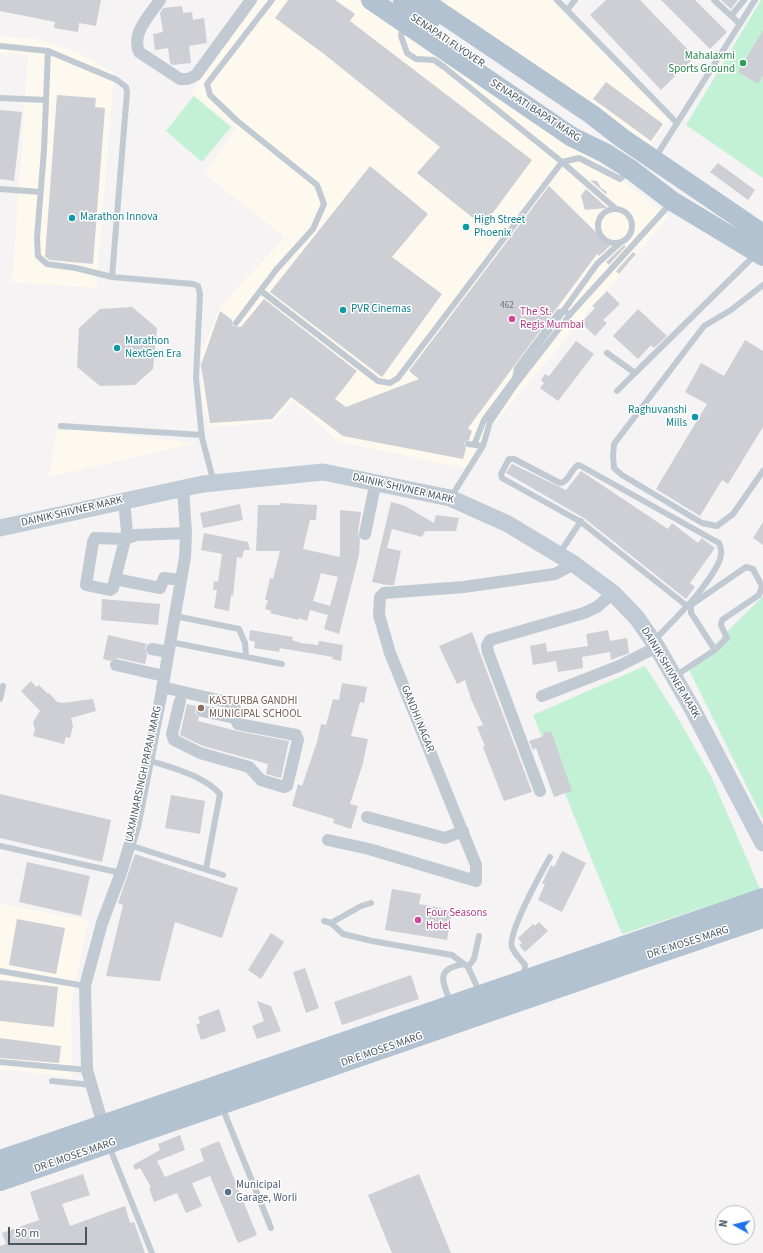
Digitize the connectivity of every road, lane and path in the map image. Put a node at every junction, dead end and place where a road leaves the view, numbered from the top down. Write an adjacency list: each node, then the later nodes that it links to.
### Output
1 (160, 0): 2 (street)
2 (251, 0)
3 (272, 0): 36 (lane)
4 (371, 0): 15 (main road, SENAPATI BAPAT MARG)
5 (386, 0): 20 (main road, SENAPATI FLYOVER)
6 (403, 0): 20 (main road, SENAPATI FLYOVER)
7 (422, 0): 23 (main road)
8 (557, 0): 13 (lane)
9 (575, 0): 13 (lane)
10 (714, 0): 14 (lane)
11 (744, 0): 14 (lane)
12 (755, 0): 16 (lane)
13 (567, 10): 22 (lane)
14 (731, 16): 16 (lane)
15 (404, 22): 24 (main road, SENAPATI BAPAT MARG); 26 (lane)
16 (740, 24): 22 (lane)
17 (0, 46): 18 (lane)
18 (48, 50): 21 (lane); 34 (lane)
19 (0, 98): 21 (lane)
20 (539, 98): 23 (main road, SENAPATI FLYOVER); 24 (main road, SENAPATI FLYOVER)
21 (46, 100): 29 (lane)
22 (677, 123): 25 (lane)
23 (622, 138): 25 (main road)
24 (605, 153): 27 (main road, SENAPATI BAPAT MARG)
25 (654, 160): 33 (main road)
26 (562, 162): 27 (lane); 31 (lane); 36 (lane)
27 (630, 169): 30 (main road, SENAPATI BAPAT MARG)
28 (0, 189): 29 (lane)
29 (40, 192): 34 (lane)
30 (672, 201): 33 (main road, SENAPATI BAPAT MARG); 37 (lane)
31 (616, 209): 32 (lane); 32 (lane)
32 (621, 242): 45 (lane, bridge)
33 (761, 248): 40 (lane)
34 (112, 277): 44 (lane)
35 (763, 285): 46 (lane)
36 (261, 291): 38 (lane)
37 (572, 312): 41 (lane); 41 (lane)
38 (236, 323)
39 (607, 353): 40 (lane)
40 (635, 373): 42 (lane)
41 (513, 388): 45 (lane)
42 (617, 391)
43 (61, 426): 44 (lane)
44 (202, 435): 48 (lane)
45 (483, 446): 50 (lane)
46 (763, 471)
47 (376, 482): 48 (main road, DAINIK SHIVNER MARK); 50 (main road, DAINIK SHIVNER MARK); 55 (street)
48 (214, 483): 49 (main road, DAINIK SHIVNER MARK)
49 (183, 489): 51 (main road, DAINIK SHIVNER MARK); 54 (street, LAXMINARSINGH PAPAN MARG)
50 (450, 498): 57 (main road, DAINIK SHIVNER MARK)
51 (124, 500): 53 (main road, DAINIK SHIVNER MARK); 56 (street)
52 (581, 521): 57 (lane); 62 (lane); 62 (lane)
53 (0, 528)
54 (186, 533): 56 (street); 60 (street, LAXMINARSINGH PAPAN MARG)
55 (365, 534)
56 (125, 539): 59 (street); 59 (street)
57 (558, 555): 58 (main road, DAINIK SHIVNER MARK)
58 (574, 564): 61 (main road, DAINIK SHIVNER MARK); 81 (street, GANDHI NAGAR)
59 (115, 579): 60 (street)
60 (181, 580): 63 (street, LAXMINARSINGH PAPAN MARG)
61 (613, 594): 64 (main road, DAINIK SHIVNER MARK); 79 (street)
62 (686, 606): 64 (lane)
63 (175, 616): 65 (street, LAXMINARSINGH PAPAN MARG); 68 (lane)
64 (655, 645): 71 (main road, DAINIK SHIVNER MARK); 74 (street)
65 (169, 647): 66 (street); 68 (lane); 73 (street, LAXMINARSINGH PAPAN MARG)
66 (152, 649)
67 (715, 650): 67 (lane); 71 (lane)
68 (246, 657): 69 (lane)
69 (282, 664)
70 (116, 665): 73 (street)
71 (674, 677): 83 (main road, DAINIK SHIVNER MARK)
72 (4, 686): 75 (lane)
73 (162, 687): 77 (street); 77 (street); 78 (street, LAXMINARSINGH PAPAN MARG)
74 (542, 696)
75 (0, 699)
76 (202, 711): 77 (street)
77 (235, 718)
78 (148, 760): 84 (street, LAXMINARSINGH PAPAN MARG); 87 (lane)
79 (540, 791)
80 (367, 817): 81 (street)
81 (463, 831): 82 (street, GANDHI NAGAR)
82 (328, 840)
83 (763, 843)
84 (129, 845): 87 (lane); 88 (street, LAXMINARSINGH PAPAN MARG)
85 (0, 846): 88 (lane)
86 (550, 857): 99 (lane)
87 (206, 869): 89 (lane)
88 (121, 873): 100 (street, LAXMINARSINGH PAPAN MARG)
89 (223, 875)
90 (763, 898): 96 (main road, DR E MOSES MARG)
91 (371, 903): 94 (lane)
92 (763, 918): 96 (main road, DR E MOSES MARG)
93 (324, 921): 94 (lane)
94 (331, 923): 97 (lane)
95 (479, 936): 97 (lane)
96 (633, 952): 99 (main road, DR E MOSES MARG); 104 (main road, DR E MOSES MARG)
97 (466, 966): 101 (lane); 102 (lane)
98 (0, 971): 100 (lane)
99 (524, 980): 101 (main road, DR E MOSES MARG)
100 (85, 986): 106 (street, LAXMINARSINGH PAPAN MARG)
101 (481, 994): 102 (main road, DR E MOSES MARG)
102 (451, 1005): 103 (main road, DR E MOSES MARG)
103 (378, 1030): 104 (main road); 109 (main road, DR E MOSES MARG)
104 (383, 1050): 109 (main road, DR E MOSES MARG)
105 (0, 1062): 106 (lane)
106 (87, 1070): 108 (street, LAXMINARSINGH PAPAN MARG)
107 (52, 1081): 108 (lane)
108 (92, 1085): 110 (street, LAXMINARSINGH PAPAN MARG)
109 (218, 1096): 110 (main road, DR E MOSES MARG); 111 (main road, DR E MOSES MARG); 114 (lane)
110 (103, 1125): 112 (main road, DR E MOSES MARG)
111 (109, 1145): 113 (main road, DR E MOSES MARG); 115 (lane)
112 (0, 1160)
113 (0, 1182)
114 (271, 1228)
115 (152, 1253)

